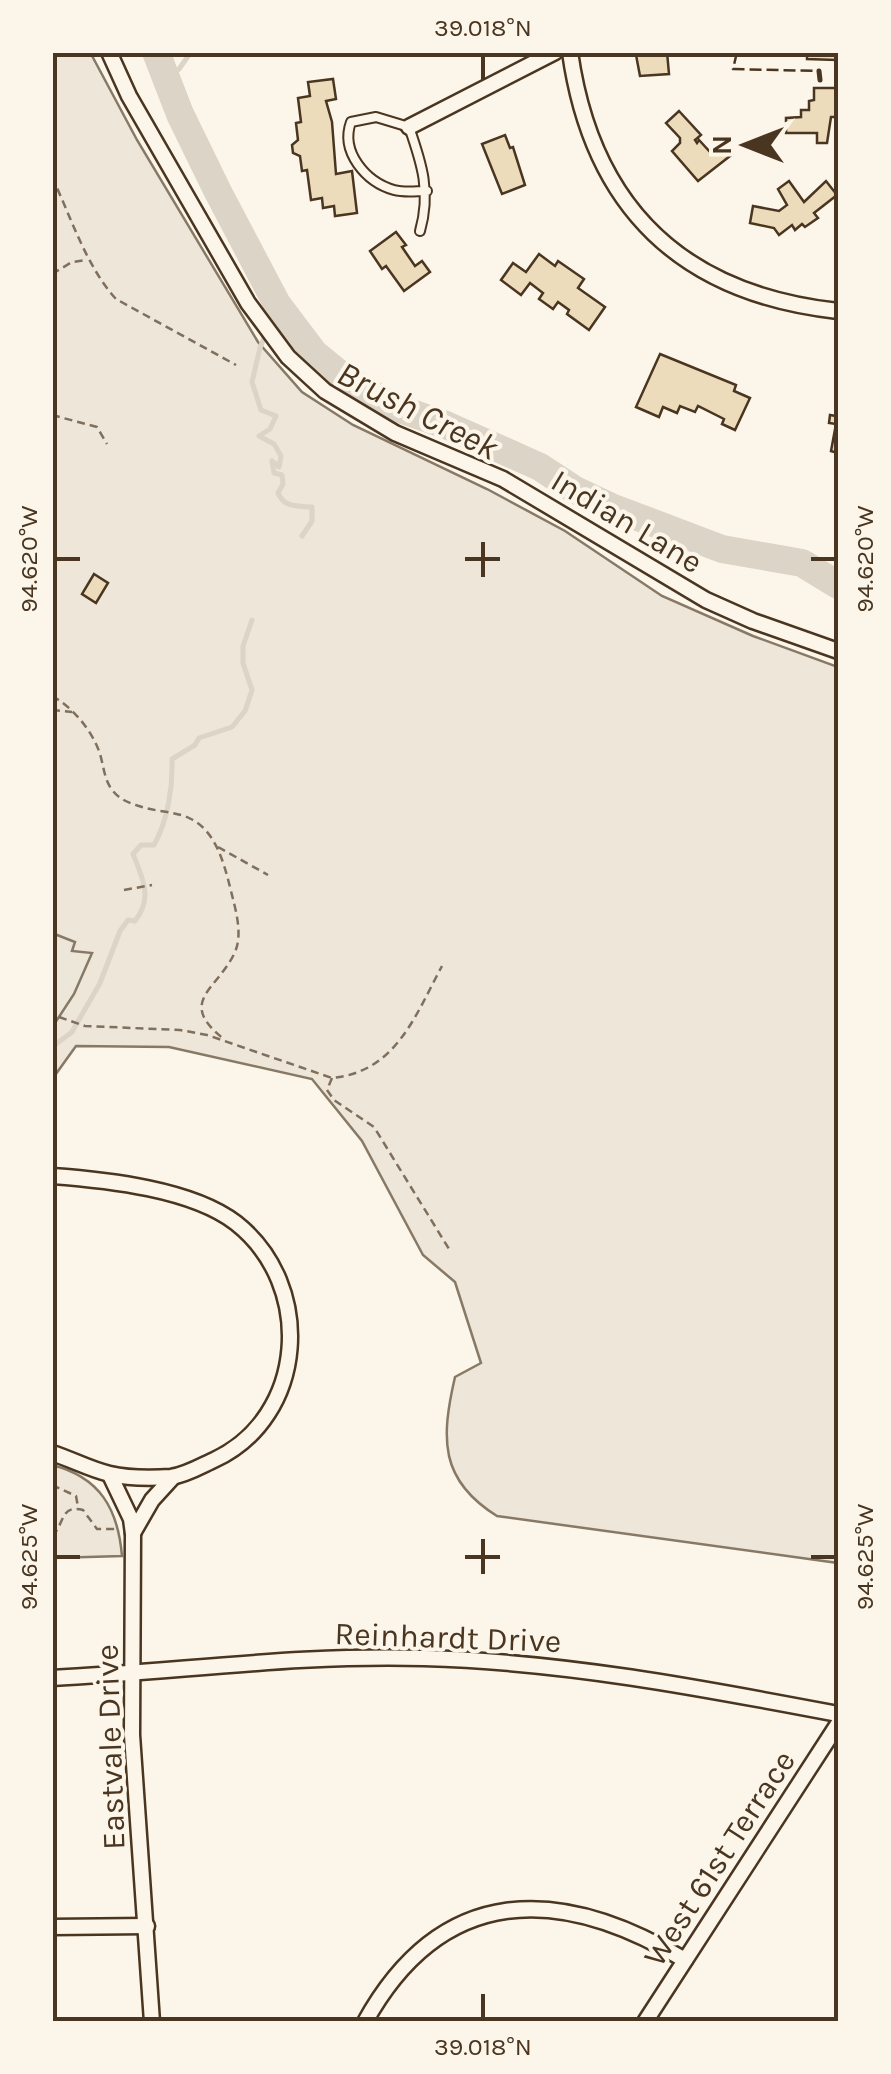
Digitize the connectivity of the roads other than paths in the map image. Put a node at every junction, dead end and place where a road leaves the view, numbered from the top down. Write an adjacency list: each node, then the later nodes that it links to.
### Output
1 (109, 52): 8 (street, Indian Lane)
2 (555, 52): 4 (street)
3 (570, 52): 7 (street)
4 (409, 127): 5 (lane); 5 (lane)
5 (426, 191): 6 (lane)
6 (420, 231)
7 (838, 311)
8 (838, 651)
9 (52, 1176): 12 (street)
10 (52, 1453): 11 (street)
11 (110, 1474): 12 (street); 13 (street, Eastvale Drive)
12 (174, 1477): 13 (street)
13 (126, 1531): 14 (street, Eastvale Drive)
14 (132, 1671): 15 (street, Reinhardt Drive); 16 (street, Reinhardt Drive); 18 (street, Eastvale Drive)
15 (52, 1678)
16 (838, 1714)
17 (838, 1724): 20 (street, West 61st Terrace)
18 (147, 1926): 19 (street); 21 (street, Eastvale Drive)
19 (52, 1927)
20 (684, 1960): 22 (street); 23 (street, West 61st Terrace)
21 (152, 2022)
22 (365, 2022)
23 (646, 2022)

